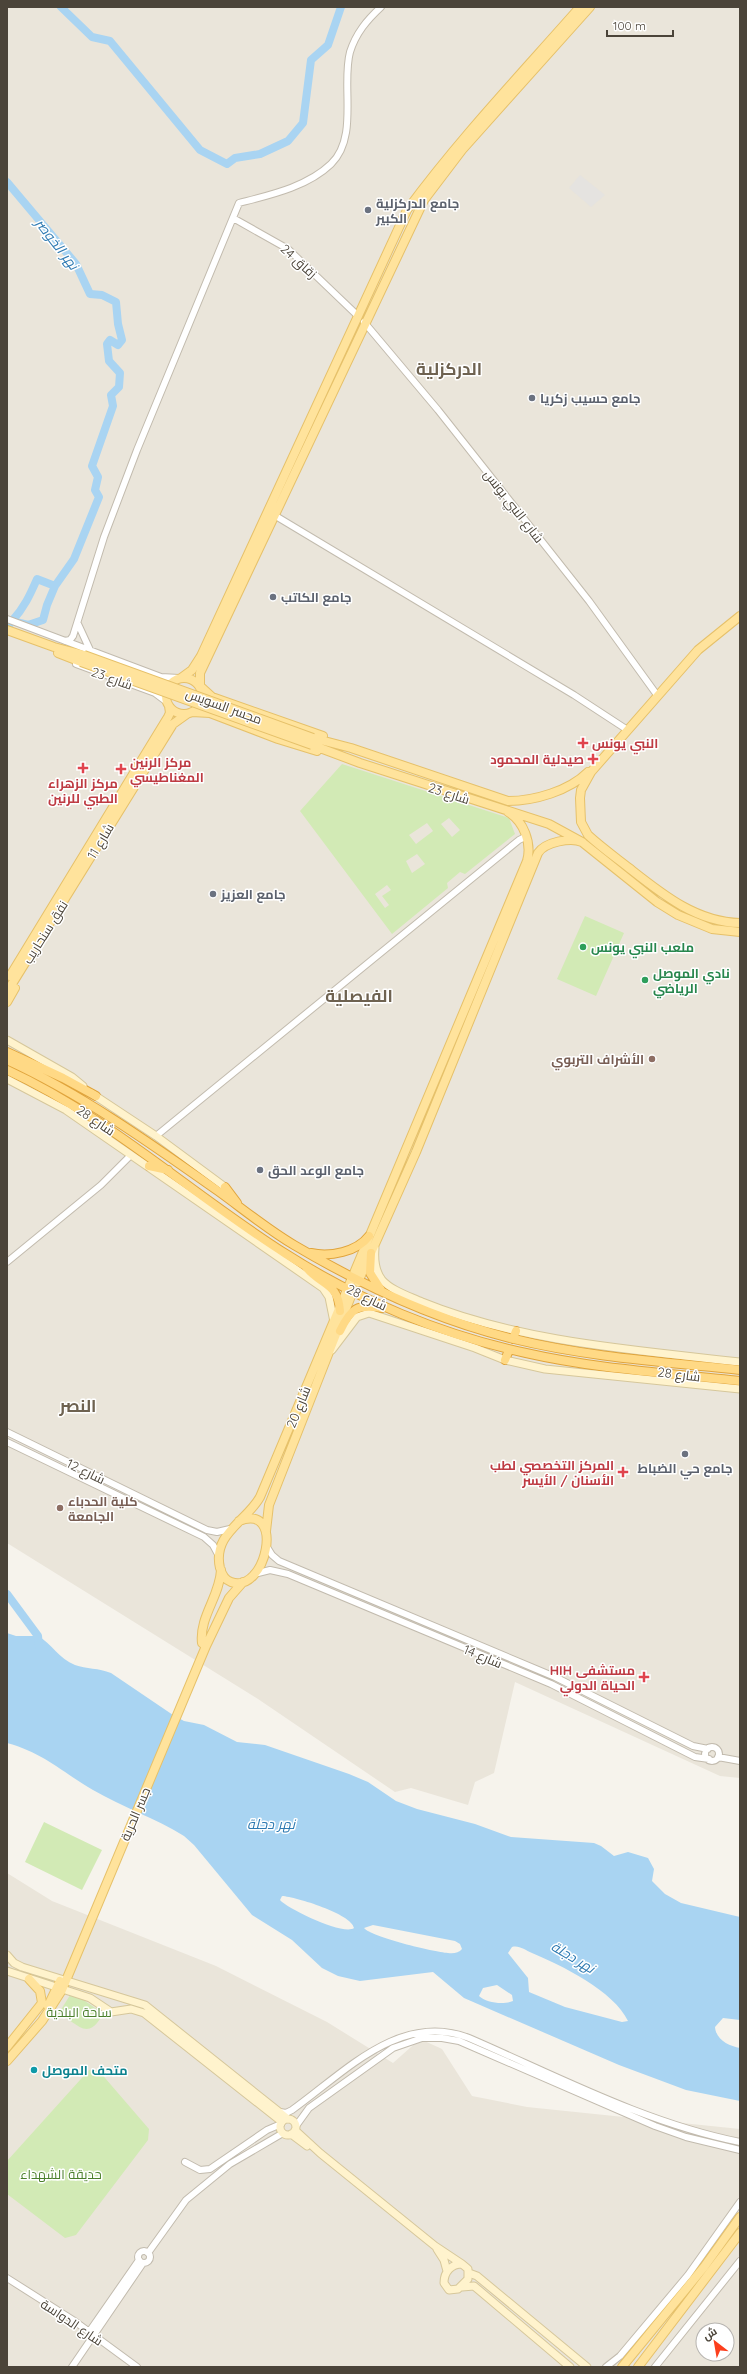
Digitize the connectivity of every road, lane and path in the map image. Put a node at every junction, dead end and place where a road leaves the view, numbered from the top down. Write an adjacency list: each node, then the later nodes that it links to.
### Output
1 (381, 7): 4 (street)
2 (580, 7): 5 (main road)
3 (590, 7): 6 (main road)
4 (233, 218): 5 (street, زقاق 24); 11 (street)
5 (358, 315): 18 (main road)
6 (364, 322): 7 (main road); 20 (street, شارع النبي يونس)
7 (274, 515): 19 (main road); 23 (street)
8 (740, 616): 12 (main road)
9 (7, 619): 15 (street)
10 (740, 621): 12 (main road)
11 (78, 622): 15 (street); 17 (street)
12 (728, 627): 20 (main road)
13 (7, 630): 16 (main road)
14 (7, 635): 16 (main road)
15 (63, 640): 17 (street)
16 (54, 650): 17 (main road, شارع 23); 21 (street, شارع 23)
17 (85, 656): 18 (street); 24 (main road, مجسر السويس, bridge)
18 (180, 678): 19 (main road); 21 (main road)
19 (200, 687): 22 (main road); 25 (main road)
20 (657, 695): 23 (main road)
21 (168, 704): 22 (main road); 31 (main road, شارع 11)
22 (189, 713): 26 (main road); 31 (main road, شارع 11)
23 (626, 729): 27 (main road)
24 (313, 741): 25 (main road, مجسر السويس); 26 (main road, مجسر السويس)
25 (366, 753): 27 (main road, شارع 23)
26 (360, 764): 28 (main road, شارع 23)
27 (595, 765): 32 (main road)
28 (508, 812): 29 (main road); 30 (main road, شارع 23)
29 (528, 840): 46 (street); 52 (main road)
30 (582, 842): 33 (main road, شارع 23); 53 (main road)
31 (79, 870): 36 (main road); 37 (main road, نفق سنحاريب); 38 (main road, نفق سنحاريب); 39 (main road)
32 (662, 893): 33 (main road); 34 (main road)
33 (657, 902): 35 (main road, شارع 23)
34 (740, 923)
35 (740, 932)
36 (7, 974)
37 (7, 982)
38 (7, 992)
39 (7, 1002)
40 (7, 1040): 45 (main road)
41 (7, 1052): 45 (highway)
42 (7, 1060): 51 (highway, شارع 28)
43 (7, 1070): 49 (highway, شارع 28)
44 (10, 1080): 47 (main road)
45 (96, 1096): 46 (main road)
46 (156, 1136): 50 (main road)
47 (131, 1155): 48 (main road); 56 (street)
48 (149, 1166): 49 (highway); 63 (main road)
49 (172, 1171): 57 (highway, شارع 28)
50 (225, 1187): 51 (highway)
51 (240, 1207): 54 (highway, شارع 28)
52 (369, 1236): 54 (highway); 58 (main road)
53 (378, 1237): 55 (main road); 64 (main road)
54 (303, 1250): 58 (highway, شارع 28)
55 (371, 1253): 58 (main road); 60 (highway)
56 (7, 1262)
57 (303, 1263): 59 (highway, شارع 28); 61 (highway)
58 (355, 1280): 59 (main road); 60 (highway, شارع 28)
59 (351, 1290): 61 (main road, شارع 20); 62 (highway, شارع 28); 63 (main road, شارع 20)
60 (384, 1293): 64 (highway, شارع 28)
61 (340, 1311): 63 (main road, شارع 20)
62 (395, 1311): 63 (highway); 65 (highway, شارع 28)
63 (337, 1328): 66 (main road, شارع 20); 79 (main road, شارع 20)
64 (514, 1335): 67 (highway, شارع 28); 69 (main road)
65 (509, 1350): 68 (highway); 71 (highway, شارع 28)
66 (328, 1356): 68 (main road); 81 (main road, شارع 20)
67 (643, 1359): 69 (highway, شارع 28); 71 (highway)
68 (505, 1360): 72 (main road)
69 (714, 1363): 70 (highway, شارع 28)
70 (739, 1364)
71 (642, 1370): 72 (highway, شارع 28)
72 (711, 1382): 73 (highway, شارع 28); 74 (main road)
73 (740, 1382)
74 (740, 1389)
75 (7, 1432): 77 (street, شارع 12)
76 (7, 1442): 78 (street, شارع 12)
77 (77, 1467): 78 (street); 80 (street, شارع 12)
78 (74, 1474): 83 (street, شارع 12)
79 (240, 1521): 80 (main road); 81 (main road)
80 (230, 1529): 83 (main road)
81 (266, 1532): 82 (main road)
82 (267, 1547): 85 (main road); 88 (street, شارع 14)
83 (219, 1556): 84 (main road)
84 (220, 1570): 86 (main road); 87 (main road)
85 (253, 1575): 86 (main road); 90 (street, شارع 14)
86 (244, 1581): 87 (main road, جسر الحرية)
87 (206, 1646): 95 (main road, جسر الحرية)
88 (708, 1749): 89 (street); 90 (street)
89 (718, 1757): 90 (street); 91 (street)
90 (708, 1759)
91 (740, 1761)
92 (7, 1955): 95 (main road)
93 (7, 1971): 94 (main road)
94 (29, 1979): 95 (main road); 97 (main road)
95 (61, 1985): 99 (main road, جسر الحرية); 102 (main road); 103 (main road)
96 (383, 2045): 98 (street); 100 (street); 105 (street)
97 (7, 2047)
98 (387, 2051): 101 (street); 106 (street)
99 (7, 2061)
100 (322, 2089): 101 (street); 102 (street)
101 (326, 2094): 104 (street)
102 (278, 2111): 103 (main road)
103 (283, 2122): 104 (main road); 104 (main road); 107 (street)
104 (291, 2131): 111 (main road); 118 (street)
105 (740, 2142)
106 (740, 2150)
107 (185, 2162)
108 (740, 2202): 124 (street)
109 (740, 2217): 120 (main road)
110 (740, 2233): 125 (main road)
111 (434, 2246): 113 (main road); 114 (main road)
112 (740, 2261): 126 (street)
113 (462, 2264): 114 (main road); 115 (main road)
114 (447, 2271): 117 (main road)
115 (469, 2273): 117 (main road); 119 (main road)
116 (7, 2278): 118 (street, شارع الدواسة)
117 (462, 2287): 123 (main road)
118 (92, 2334): 121 (street); 122 (street, شارع الدواسة)
119 (586, 2366)
120 (623, 2366)
121 (72, 2367)
122 (137, 2367)
123 (570, 2367)
124 (606, 2367)
125 (638, 2367)
126 (655, 2367)

